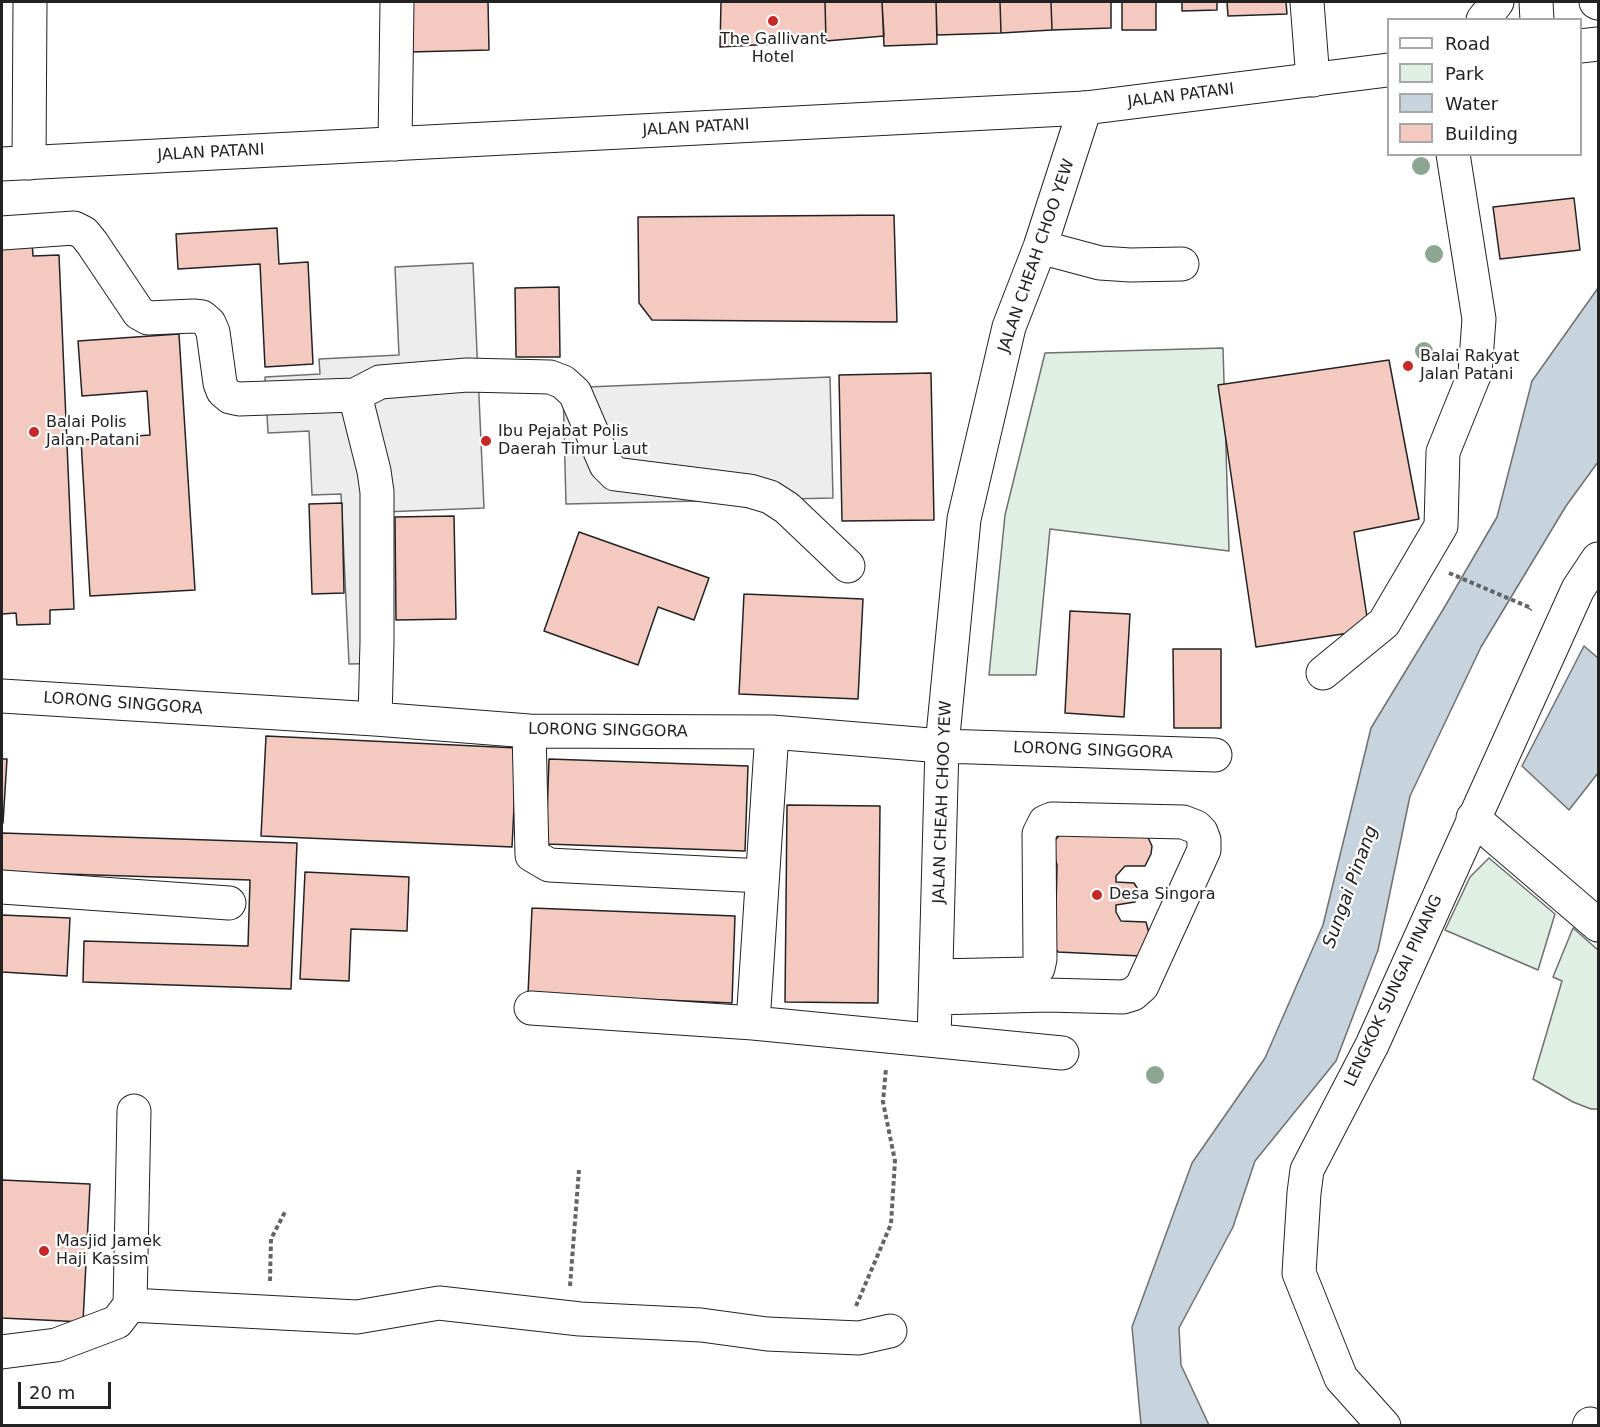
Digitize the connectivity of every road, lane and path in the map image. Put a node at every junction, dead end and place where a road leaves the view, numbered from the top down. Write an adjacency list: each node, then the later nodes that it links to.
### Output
1 (30, 2): 15 (street)
2 (397, 2): 13 (street)
3 (1307, 2): 11 (street)
4 (1497, 2): 6 (street)
5 (1536, 2): 7 (street)
6 (1485, 18)
7 (1537, 18)
8 (1599, 44): 9 (street)
9 (1582, 46)
10 (1387, 70): 11 (street, JALAN PATANI)
11 (1312, 80): 12 (street, JALAN PATANI)
12 (1085, 108): 13 (street, JALAN PATANI); 17 (street, JALAN CHEAH CHOO YEW)
13 (395, 144): 15 (street, JALAN PATANI)
14 (1453, 156): 25 (street)
15 (15, 163)
16 (2, 233): 19 (street)
17 (1040, 247): 18 (street); 30 (street, JALAN CHEAH CHOO YEW)
18 (1182, 264)
19 (354, 395): 21 (street); 27 (street)
20 (1599, 559): 23 (street, LENGKOK SUNGAI PINANG)
21 (848, 566)
22 (1447, 572): 24 (path)
23 (1588, 598): 32 (street, LENGKOK SUNGAI PINANG)
24 (1531, 608)
25 (1323, 674)
26 (2, 696): 27 (street, LORONG SINGGORA)
27 (375, 719): 28 (street, LORONG SINGGORA)
28 (529, 731): 29 (street, LORONG SINGGORA); 33 (street)
29 (772, 732): 30 (street, LORONG SINGGORA); 33 (street)
30 (942, 746): 31 (street, LORONG SINGGORA); 37 (street, JALAN CHEAH CHOO YEW)
31 (1215, 755)
32 (1473, 818): 36 (street); 52 (street, LENGKOK SUNGAI PINANG)
33 (762, 876): 39 (street)
34 (2, 887): 35 (street)
35 (229, 903)
36 (1599, 925)
37 (936, 987): 37 (street); 41 (street, JALAN CHEAH CHOO YEW)
38 (531, 1008): 39 (street)
39 (753, 1023): 40 (street)
40 (889, 1035): 41 (street); 50 (path)
41 (934, 1040): 42 (street)
42 (1062, 1053)
43 (134, 1111): 46 (street)
44 (579, 1170): 48 (path)
45 (286, 1210): 47 (path)
46 (129, 1305): 47 (street); 51 (street)
47 (269, 1312): 48 (street)
48 (569, 1317): 50 (street)
49 (890, 1332): 50 (street)
50 (842, 1337)
51 (2, 1352)
52 (1384, 1425)

